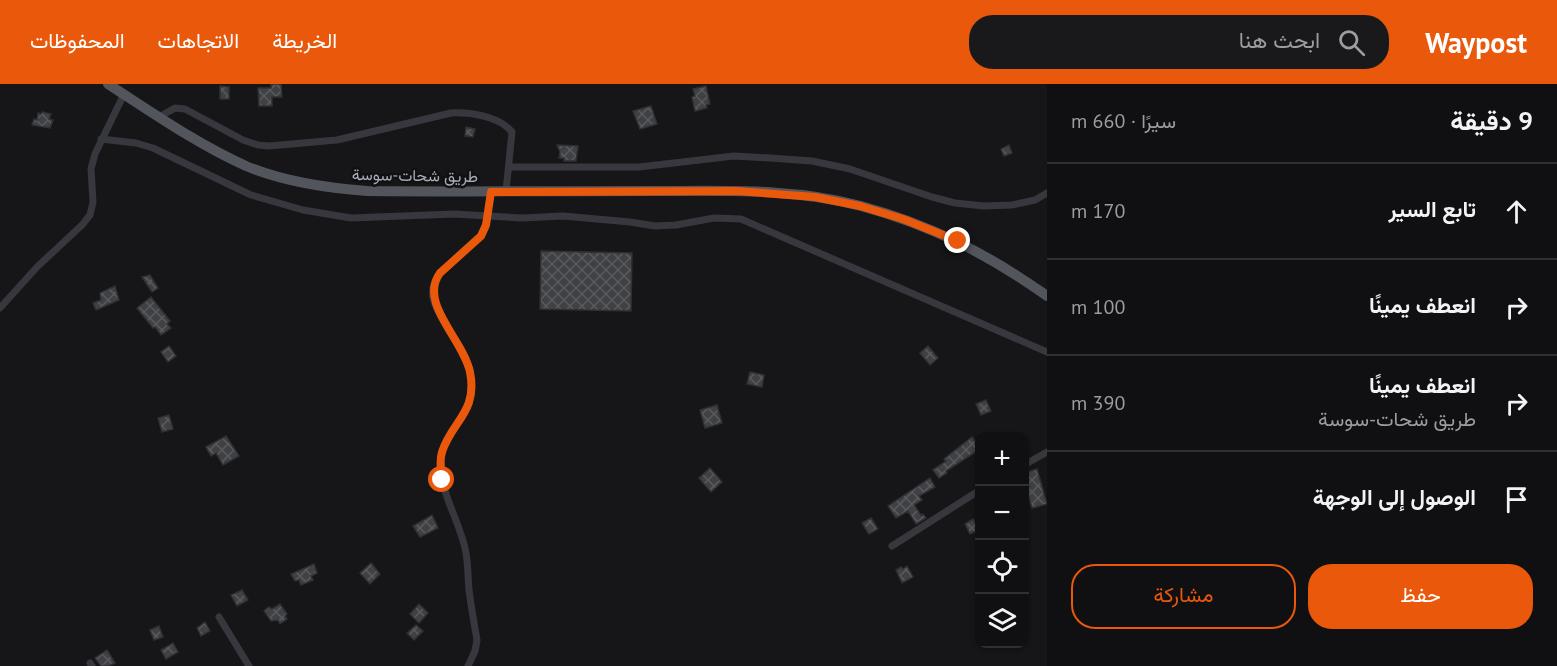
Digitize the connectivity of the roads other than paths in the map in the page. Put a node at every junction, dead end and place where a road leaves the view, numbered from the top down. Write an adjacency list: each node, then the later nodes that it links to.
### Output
1 (108, 84): 2 (main road, طريق شحات-سوسة)
2 (124, 94): 3 (main road, طريق شحات-سوسة); 4 (street)
3 (159, 117): 5 (street); 7 (main road, طريق شحات-سوسة)
4 (101, 139): 9 (street); 11 (street)
5 (509, 167): 6 (street); 8 (street)
6 (506, 191): 7 (main road, طريق شحات-سوسة); 10 (main road, طريق شحات-سوسة)
7 (491, 192): 9 (street)
8 (1047, 193)
9 (487, 216): 12 (street); 19 (street)
10 (1047, 296)
11 (0, 308)
12 (1047, 352)
13 (1047, 452): 14 (street)
14 (1029, 462)
15 (975, 493): 16 (street)
16 (892, 546)
17 (219, 617): 18 (street)
18 (249, 666)
19 (468, 666)

